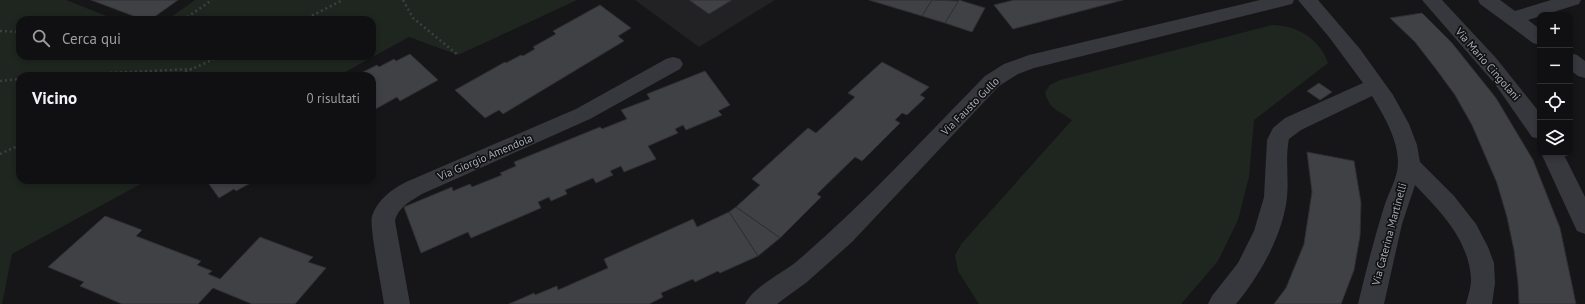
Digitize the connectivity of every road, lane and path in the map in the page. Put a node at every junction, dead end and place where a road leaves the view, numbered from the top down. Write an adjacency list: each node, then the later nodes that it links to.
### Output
1 (212, 0): 9 (path)
2 (343, 0): 10 (path)
3 (403, 0): 15 (path)
4 (1285, 0): 33 (street, Via Fausto Gullo)
5 (1307, 0): 25 (street, Via Caterina Martinelli)
6 (1431, 0): 26 (street, Via Mario Cingolani)
7 (1487, 0): 11 (street)
8 (1572, 0): 11 (street)
9 (189, 16)
10 (311, 16)
11 (1512, 18): 14 (street)
12 (0, 31): 13 (path)
13 (16, 32)
14 (1537, 36)
15 (458, 55)
16 (212, 60): 19 (path)
17 (1573, 62): 20 (street)
18 (673, 64): 32 (street, Via Giorgio Amendola)
19 (193, 69): 21 (path); 22 (path)
20 (1585, 71)
21 (130, 72)
22 (186, 72)
23 (16, 79): 24 (path)
24 (0, 81)
25 (1375, 86): 30 (street, Via Caterina Martinelli); 34 (street)
26 (1537, 127)
27 (16, 147): 28 (path)
28 (0, 154)
29 (1553, 156): 31 (street)
30 (1409, 165): 35 (street, Via Caterina Martinelli); 36 (street, Via Caterina Martinelli)
31 (1585, 224)
32 (397, 304)
33 (758, 304)
34 (1221, 304)
35 (1371, 304)
36 (1479, 304)

